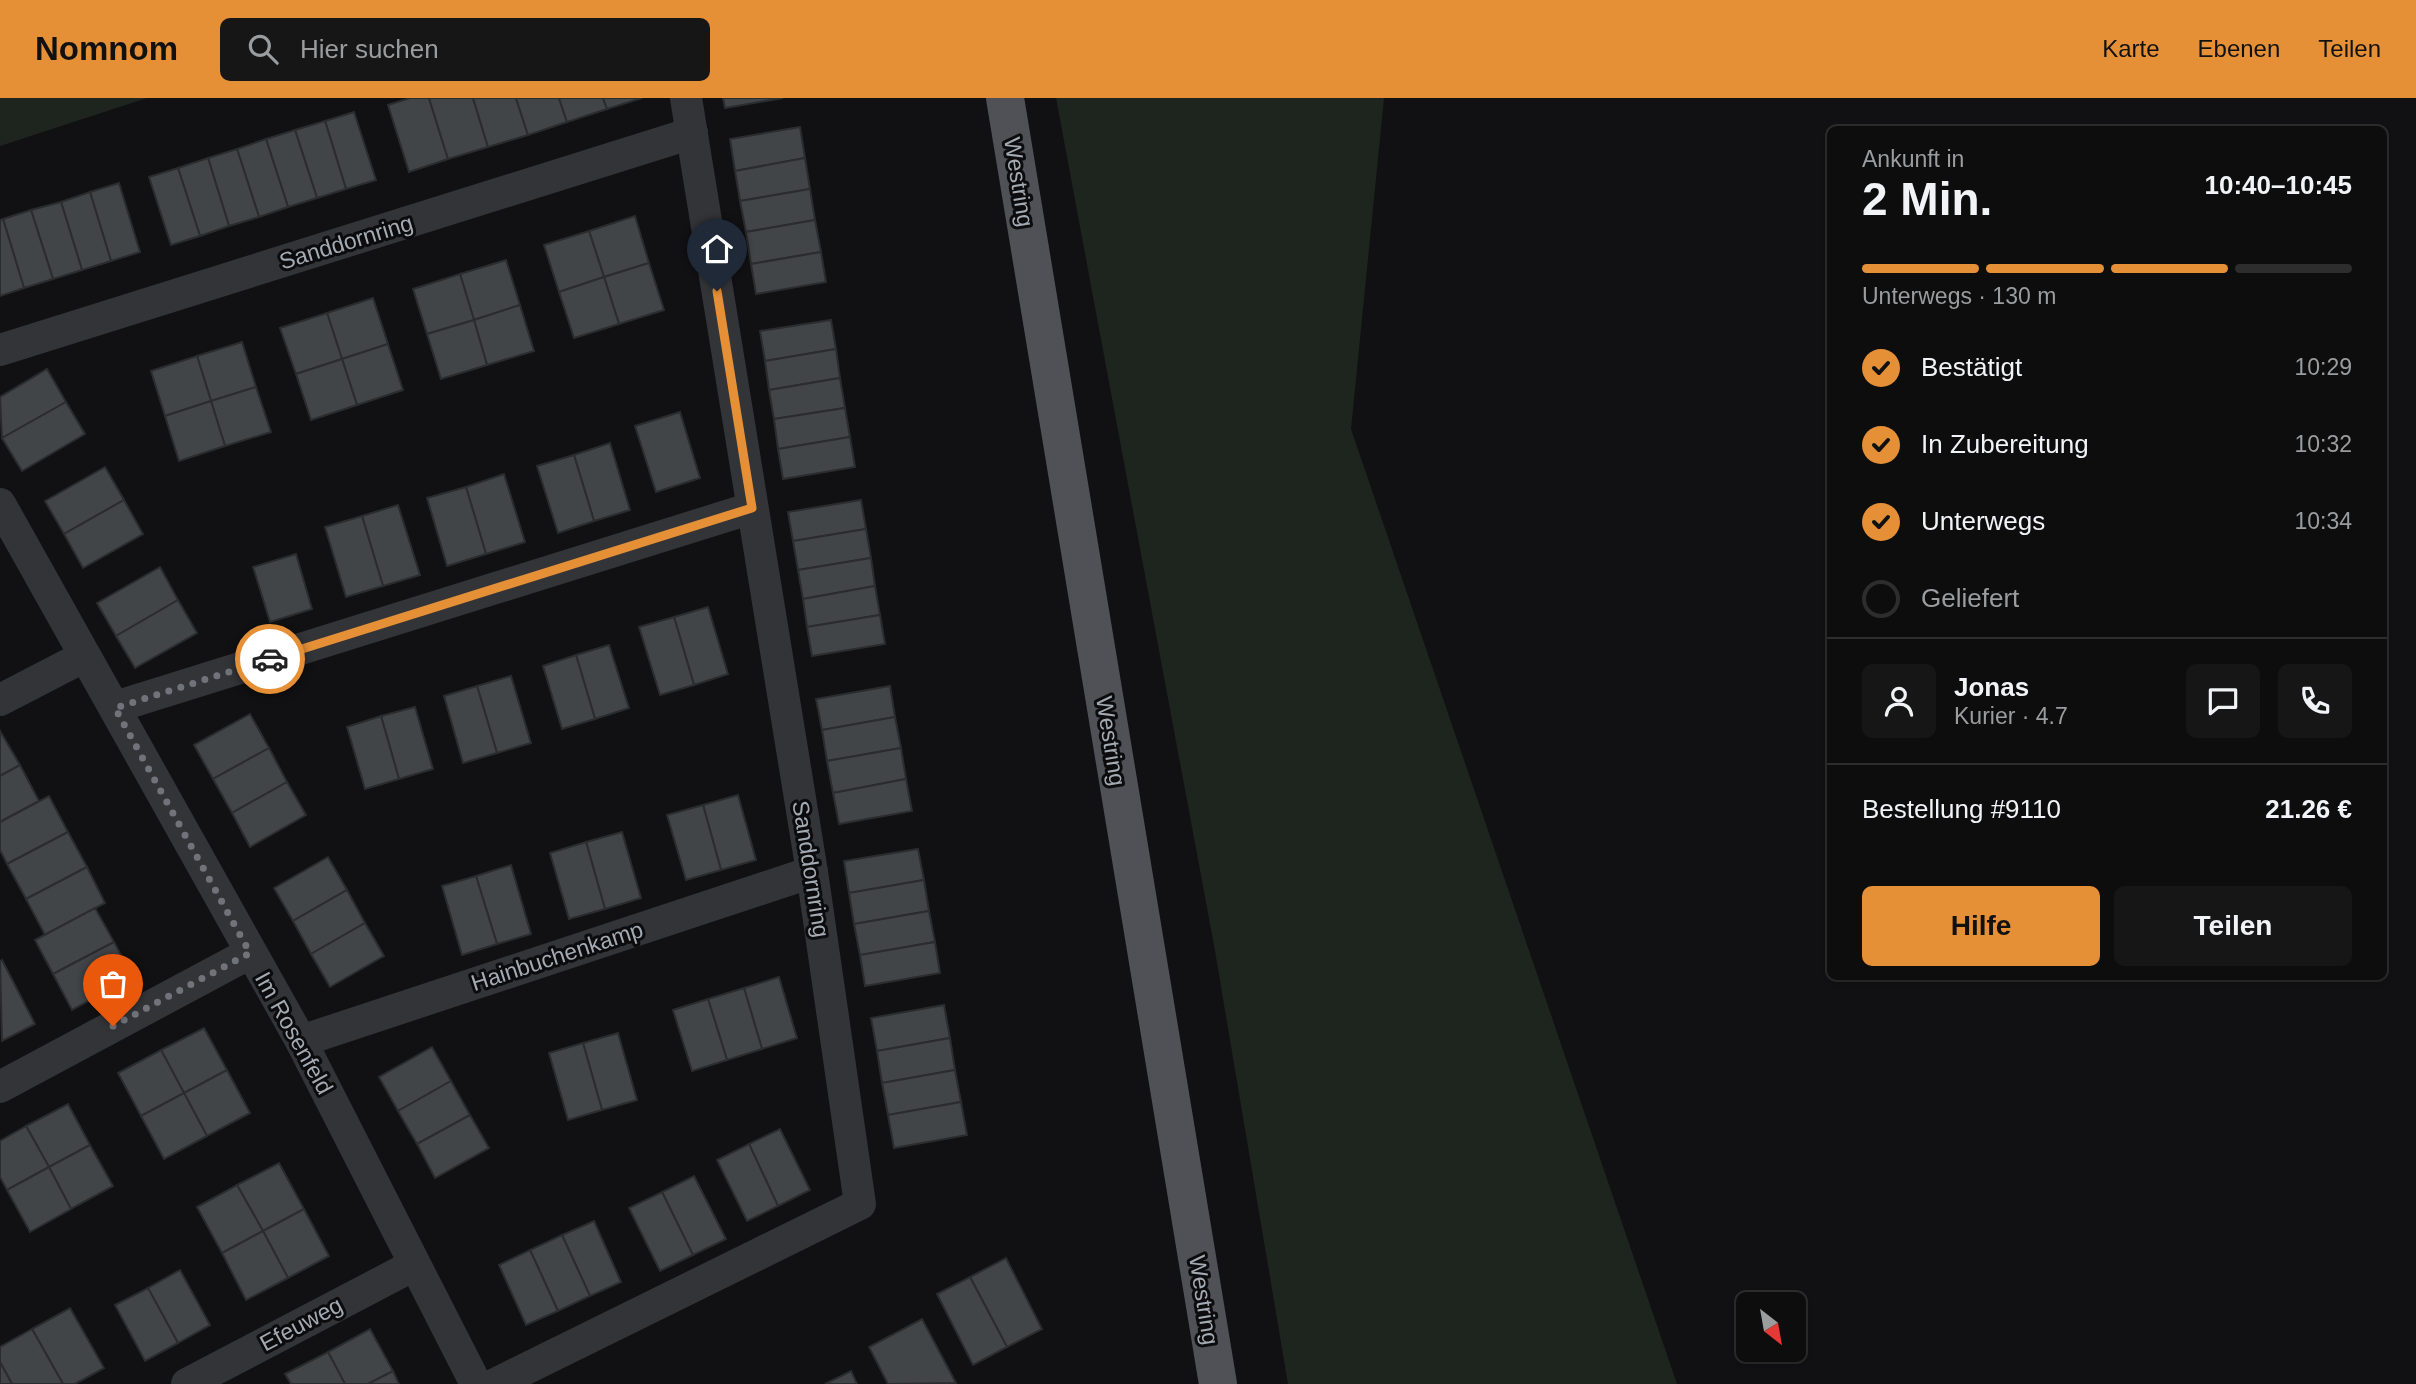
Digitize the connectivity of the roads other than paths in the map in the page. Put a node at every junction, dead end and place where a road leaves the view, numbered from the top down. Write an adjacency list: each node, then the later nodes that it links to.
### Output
1 (686, 98): 3 (street, Sanddornring)
2 (1005, 98): 18 (main road, Westring)
3 (692, 133): 4 (street, Sanddornring); 6 (street, Sanddornring)
4 (0, 350)
5 (0, 504): 7 (street, Im Rosenfeld)
6 (752, 508): 9 (street); 10 (street, Sanddornring)
7 (85, 656): 8 (street); 9 (street, Im Rosenfeld)
8 (0, 700)
9 (115, 708): 11 (street, Im Rosenfeld)
10 (812, 872): 12 (street, Hainbuchenkamp); 17 (street, Sanddornring)
11 (250, 953): 12 (street, Im Rosenfeld); 13 (street)
12 (301, 1041): 14 (street, Im Rosenfeld)
13 (0, 1087)
14 (414, 1265): 15 (street, Efeuweg); 16 (street, Im Rosenfeld)
15 (187, 1384)
16 (476, 1384)
17 (495, 1384)
18 (1218, 1384)

